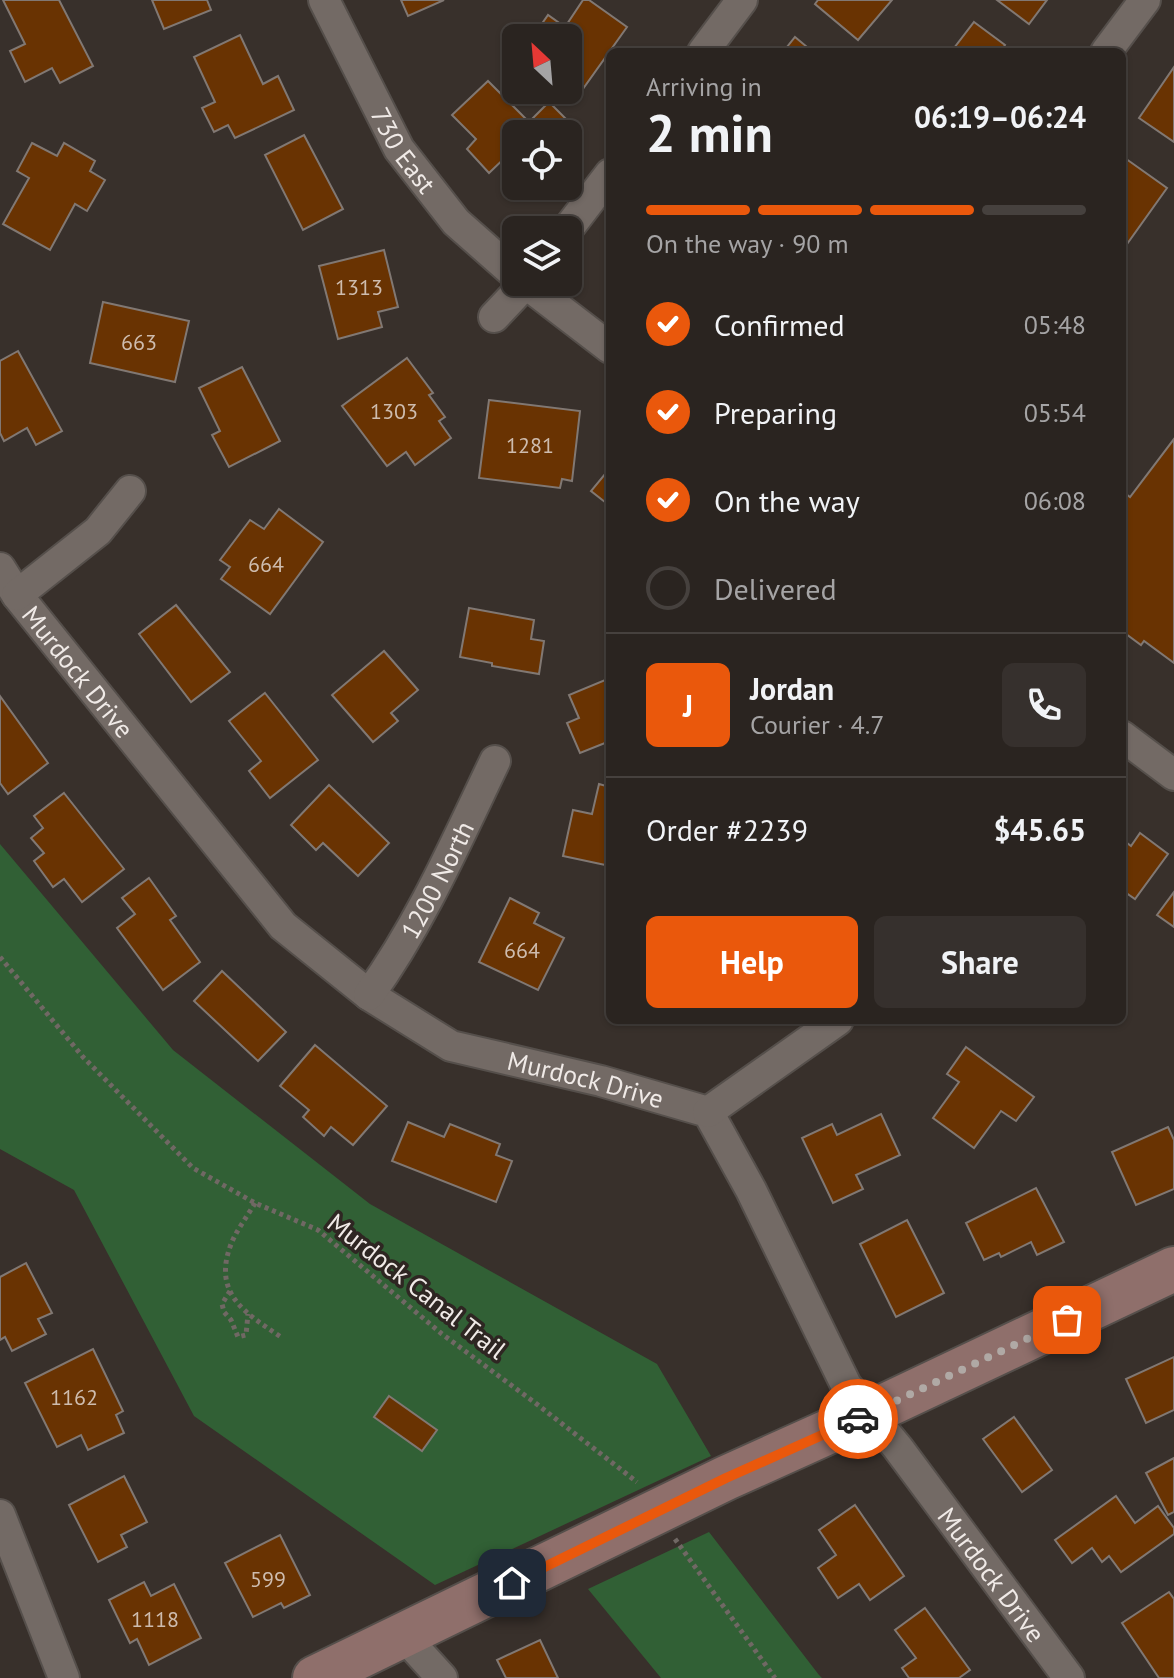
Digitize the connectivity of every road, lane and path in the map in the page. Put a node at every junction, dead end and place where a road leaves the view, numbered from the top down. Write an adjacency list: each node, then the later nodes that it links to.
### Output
1 (324, 0): 8 (street, 730 East)
2 (742, 0): 4 (street)
3 (1145, 0): 5 (street)
4 (706, 48)
5 (1109, 48)
6 (606, 179): 7 (street)
7 (578, 216)
8 (502, 263)
9 (511, 296): 11 (street)
10 (542, 296): 12 (street, 730 East)
11 (494, 317)
12 (606, 345)
13 (130, 491): 15 (street)
14 (0, 568): 15 (street, Murdock Drive)
15 (17, 595): 20 (street, Murdock Drive)
16 (1126, 739): 18 (street)
17 (495, 761): 20 (street, 1200 North)
18 (1174, 775)
19 (0, 957): 23 (path, Murdock Canal Trail)
20 (369, 995): 22 (street, Murdock Drive)
21 (832, 1024): 22 (street)
22 (708, 1112): 28 (street, Murdock Drive)
23 (255, 1203): 25 (path); 29 (path, Murdock Canal Trail)
24 (1174, 1269): 28 (street)
25 (230, 1291): 26 (path); 26 (path)
26 (248, 1313): 27 (path)
27 (281, 1337)
28 (870, 1413): 32 (street); 37 (street, Murdock Drive)
29 (641, 1485)
30 (0, 1515): 33 (street)
31 (673, 1536): 36 (path)
32 (403, 1635): 34 (street); 35 (street)
33 (64, 1678)
34 (315, 1678)
35 (442, 1678)
36 (775, 1678)
37 (1069, 1678)

